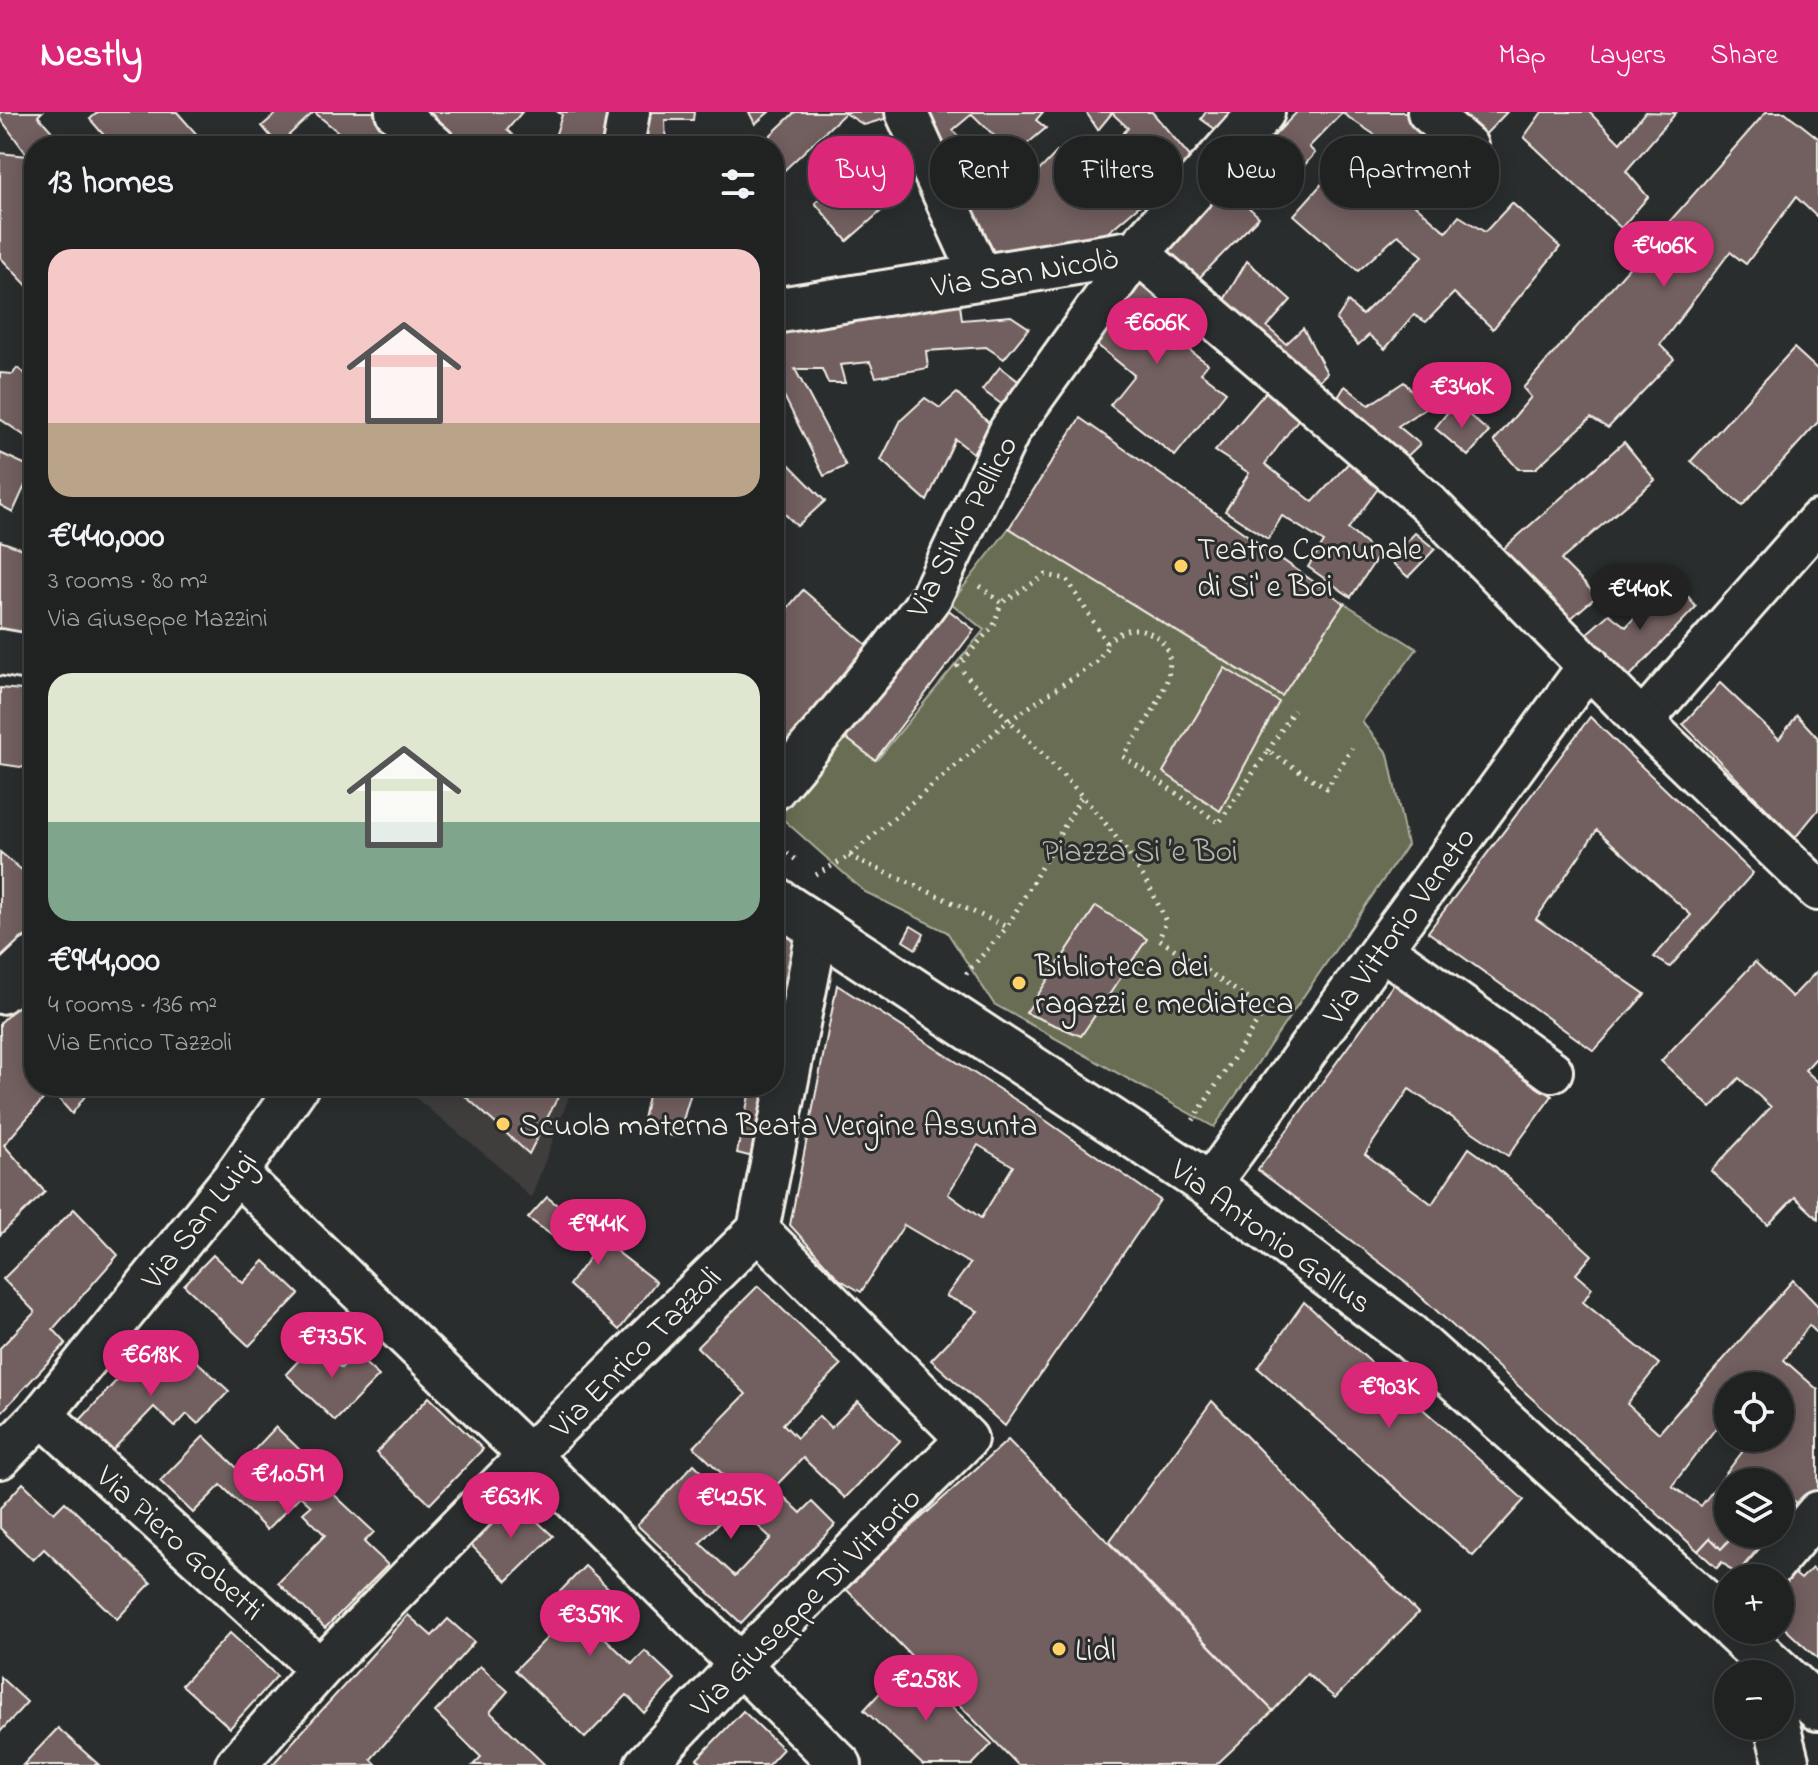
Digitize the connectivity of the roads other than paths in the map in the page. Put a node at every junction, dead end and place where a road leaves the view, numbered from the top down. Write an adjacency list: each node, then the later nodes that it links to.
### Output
1 (396, 112): 6 (street)
2 (629, 112): 7 (street)
3 (906, 112): 10 (street)
4 (1262, 112): 9 (street, Via San Nicolò)
5 (1428, 112): 8 (street)
6 (424, 136)
7 (625, 136)
8 (1456, 136)
9 (1137, 252): 10 (street, Via San Nicolò); 15 (street); 17 (street, Via Silvio Pellico)
10 (982, 279): 11 (street, Via San Nicolò)
11 (784, 309)
12 (1818, 521): 16 (street)
13 (0, 652): 14 (street)
14 (24, 656)
15 (1589, 665): 16 (street); 21 (street, Via Vittorio Veneto)
16 (1642, 721): 18 (street)
17 (784, 778)
18 (1818, 890)
19 (784, 906): 20 (street, Via Antonio Gallus)
20 (818, 928): 27 (street, Via Antonio Gallus); 28 (street)
21 (1382, 949): 24 (street); 27 (street, Via Vittorio Veneto)
22 (24, 968): 23 (street)
23 (0, 991)
24 (1552, 1071)
25 (291, 1096): 26 (street, Via San Luigi)
26 (237, 1173): 29 (street, Via San Luigi); 30 (street)
27 (1209, 1185): 34 (street, Via Antonio Gallus)
28 (758, 1230): 30 (street, Via Enrico Tazzoli); 36 (street, Via Giuseppe Di Vittorio)
29 (42, 1415): 31 (street, Via San Luigi); 37 (street, Via Piero Gobetti)
30 (529, 1455): 36 (street); 37 (street, Via Enrico Tazzoli)
31 (0, 1458)
32 (1818, 1512): 33 (street)
33 (1774, 1564)
34 (1714, 1614)
35 (1747, 1644): 38 (street, Via Antonio Gallus)
36 (740, 1664): 41 (street, Via Giuseppe Di Vittorio); 42 (street)
37 (320, 1669): 40 (street, Via Enrico Tazzoli)
38 (1818, 1708)
39 (1781, 1740): 43 (street)
40 (236, 1765)
41 (645, 1765)
42 (841, 1765)
43 (1787, 1765)

